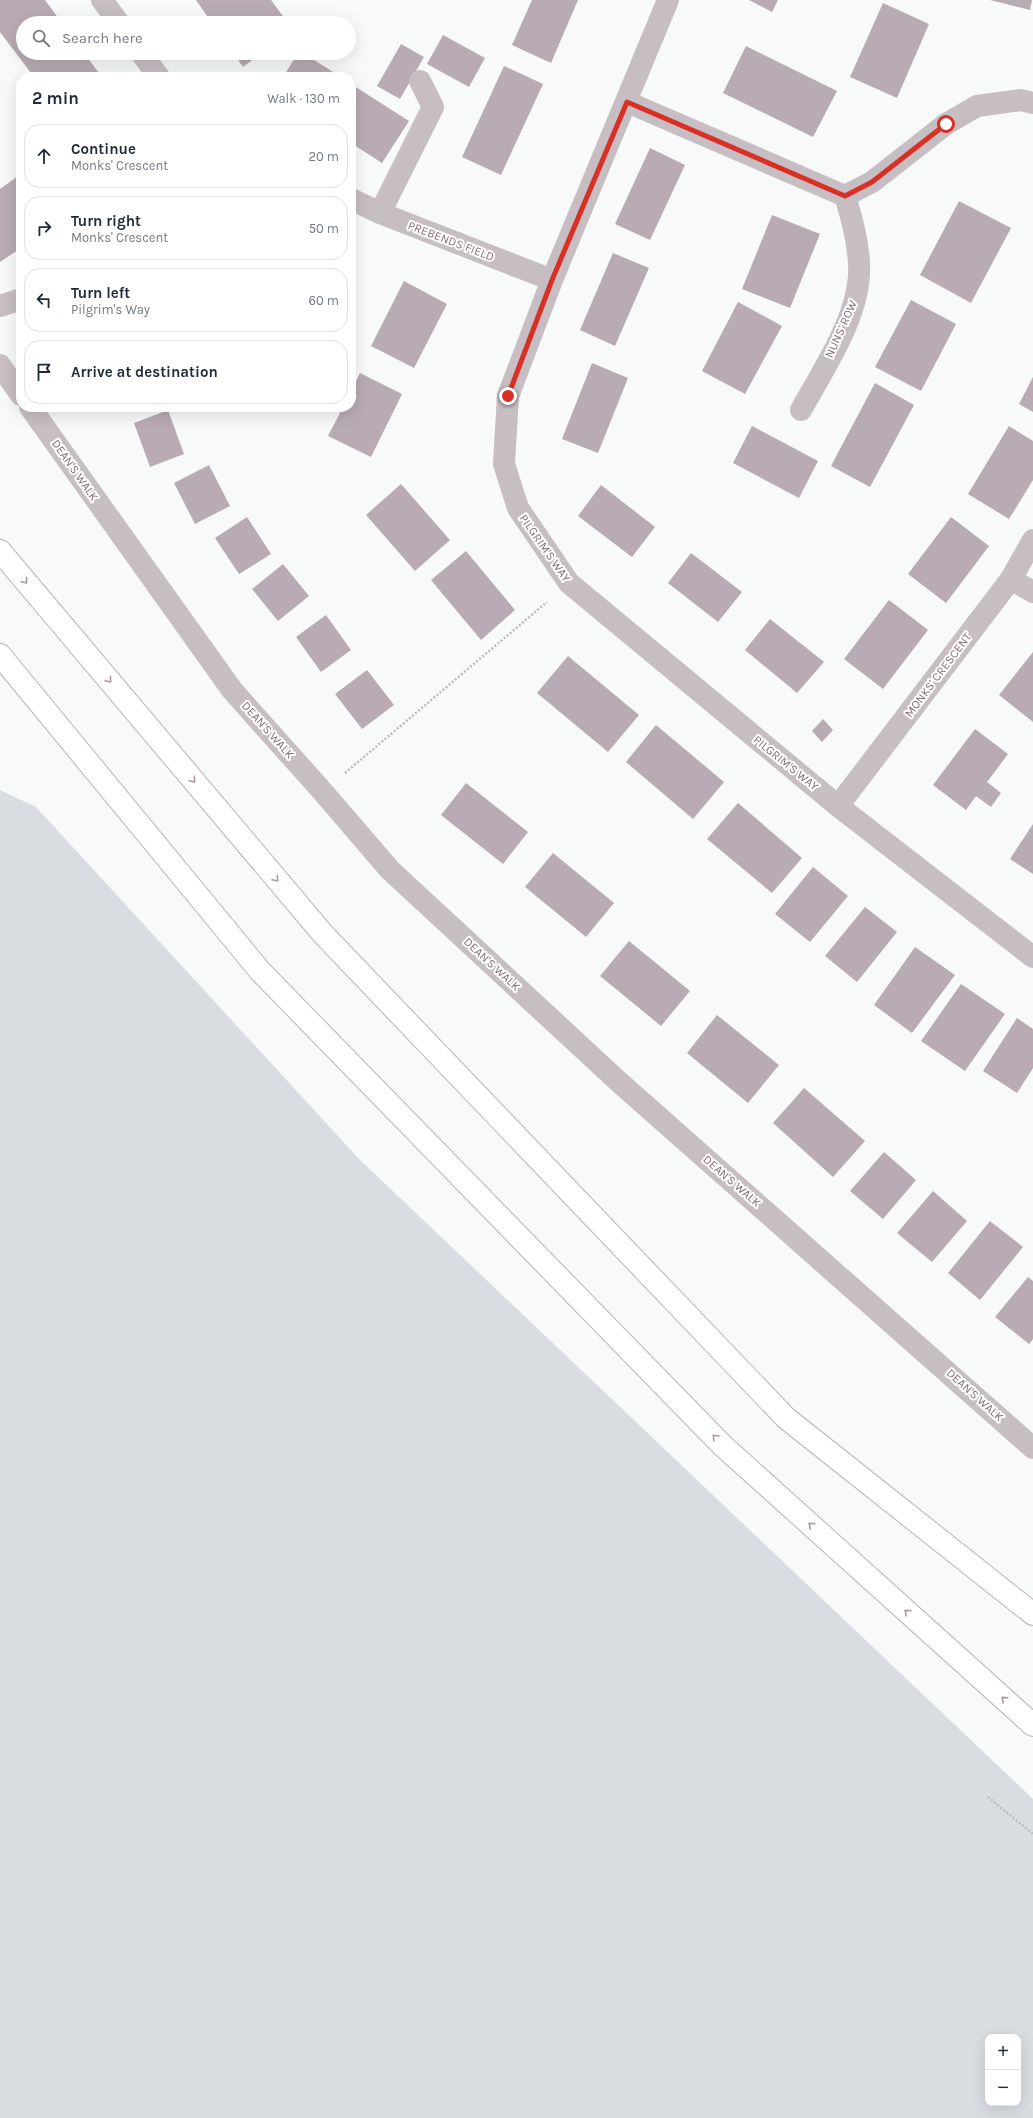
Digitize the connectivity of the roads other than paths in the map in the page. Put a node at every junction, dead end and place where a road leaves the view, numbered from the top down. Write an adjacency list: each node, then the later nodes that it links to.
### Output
1 (102, 0): 3 (street)
2 (668, 0): 7 (street, PILGRIM'S WAY)
3 (114, 16)
4 (146, 60): 5 (street)
5 (155, 72)
6 (420, 81): 11 (street)
7 (627, 102): 9 (street); 12 (street, PILGRIM'S WAY)
8 (1033, 104): 9 (street)
9 (845, 196): 17 (street, NUNS' ROW)
10 (356, 201): 11 (street, PREBENDS FIELD)
11 (380, 213): 12 (street, PREBENDS FIELD)
12 (552, 280): 24 (street, PILGRIM'S WAY)
13 (16, 301): 14 (street)
14 (0, 306)
15 (0, 365): 16 (street)
16 (16, 387)
17 (802, 410)
18 (34, 412): 26 (street, DEAN'S WALK)
19 (1033, 540): 21 (street, MONKS' CRESCENT)
20 (0, 551): 27 (highway, one-way to 27)
21 (1011, 579): 22 (street); 24 (street, MONKS' CRESCENT)
22 (1033, 592)
23 (0, 655): 28 (highway, one-way to 23)
24 (838, 806): 25 (street, PILGRIM'S WAY)
25 (1033, 956)
26 (1033, 1448)
27 (1033, 1614)
28 (1033, 1725)

